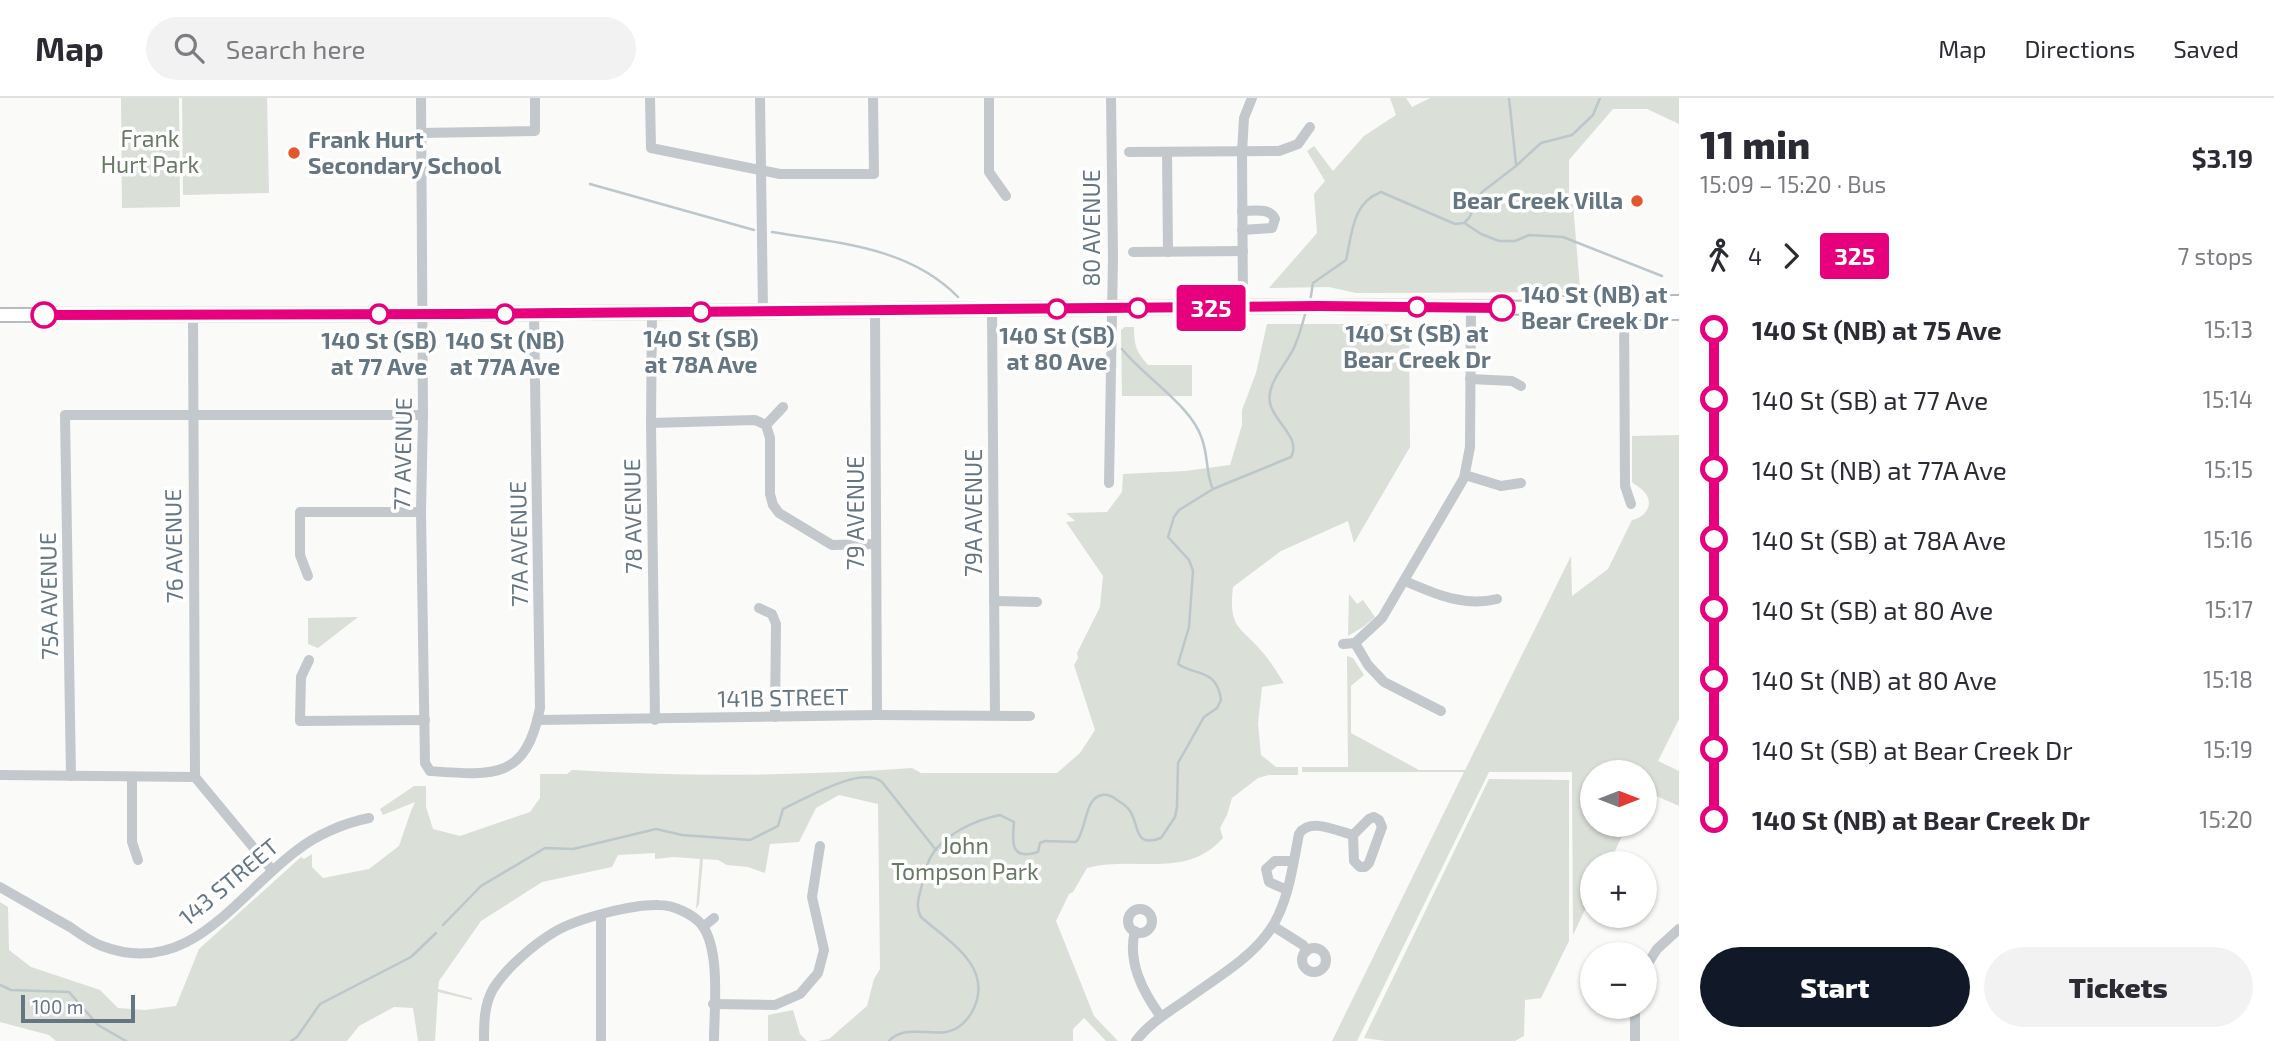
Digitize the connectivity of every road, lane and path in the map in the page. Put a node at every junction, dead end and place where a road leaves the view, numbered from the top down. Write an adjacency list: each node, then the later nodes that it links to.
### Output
1 (421, 98): 10 (street, 77 AVENUE)
2 (535, 98): 10 (street)
3 (650, 98): 14 (street)
4 (760, 98): 14 (street)
5 (873, 98): 14 (street)
6 (989, 98): 15 (street)
7 (1111, 98): 23 (street, 80 AVENUE)
8 (1252, 98): 13 (street)
9 (1310, 127): 13 (street)
10 (422, 133): 32 (street, 77 AVENUE)
11 (1129, 152): 12 (street)
12 (1167, 152): 13 (street); 20 (street)
13 (1242, 152): 16 (street)
14 (761, 170): 28 (street)
15 (1006, 196)
16 (1242, 212): 17 (street); 17 (street)
17 (1242, 230): 18 (street)
18 (1242, 251): 20 (street); 22 (street)
19 (1133, 252): 20 (street)
20 (1168, 252)
21 (1679, 302): 25 (main road)
22 (1242, 307): 23 (main road); 24 (main road)
23 (1111, 308): 26 (main road); 43 (street, 80 AVENUE)
24 (1471, 308): 25 (main road); 35 (street)
25 (1624, 308): 31 (main road); 45 (street)
26 (992, 309): 27 (main road); 51 (street, 79A AVENUE)
27 (875, 310): 28 (main road); 47 (street, 79 AVENUE)
28 (763, 311): 29 (main road)
29 (652, 312): 30 (main road); 40 (street, 78 AVENUE)
30 (534, 313): 32 (main road); 64 (street, 77A AVENUE)
31 (1679, 313)
32 (423, 314): 34 (main road); 39 (street, 77 AVENUE)
33 (0, 315): 34 (main road)
34 (193, 315): 38 (street, 76 AVENUE)
35 (1470, 379): 36 (street); 42 (street)
36 (1521, 386)
37 (783, 407): 41 (street)
38 (192, 415): 39 (street); 67 (street, 75A AVENUE); 69 (street, 76 AVENUE)
39 (423, 415): 46 (street, 77 AVENUE)
40 (651, 423): 41 (street); 62 (street, 78 AVENUE)
41 (766, 425): 47 (street)
42 (1465, 475): 44 (street); 49 (street)
43 (1109, 483)
44 (1521, 483)
45 (1632, 504)
46 (421, 512): 48 (street); 63 (street, 77 AVENUE)
47 (876, 544): 58 (street, 79 AVENUE)
48 (308, 576)
49 (1405, 581): 50 (street); 54 (street)
50 (1497, 599)
51 (994, 601): 52 (street); 59 (street, 79A AVENUE)
52 (1037, 603)
53 (759, 608): 61 (street)
54 (1355, 643): 55 (street); 57 (street)
55 (1343, 644)
56 (309, 660): 63 (street)
57 (1441, 712)
58 (877, 715): 59 (street, 141B STREET); 61 (street, 141B STREET)
59 (995, 715): 60 (street, 141B STREET)
60 (1030, 716)
61 (775, 718): 62 (street, 141B STREET)
62 (655, 719): 64 (street, 141B STREET)
63 (425, 720): 65 (street, 77 AVENUE)
64 (537, 720): 65 (street, 77A AVENUE)
65 (426, 768)
66 (0, 775): 67 (street)
67 (71, 776): 68 (street)
68 (132, 777): 69 (street); 73 (street)
69 (195, 777): 75 (street)
70 (369, 818): 75 (street, 143 STREET)
71 (1353, 835): 71 (street); 74 (street)
72 (820, 846): 86 (street)
73 (138, 860)
74 (1293, 860): 77 (street); 77 (street)
75 (272, 870): 76 (street, 143 STREET)
76 (0, 887)
77 (1287, 890): 81 (street)
78 (601, 915): 80 (street); 89 (street); 90 (street)
79 (714, 918): 80 (street)
80 (700, 923): 86 (street)
81 (1273, 926): 85 (street); 87 (street)
82 (1679, 929): 84 (street)
83 (1135, 931): 87 (street)
84 (1657, 949)
85 (1307, 951)
86 (713, 1004): 91 (street)
87 (1161, 1017): 92 (street)
88 (1635, 1019): 93 (street)
89 (484, 1041)
90 (601, 1041)
91 (714, 1041)
92 (1136, 1041)
93 (1636, 1041)

